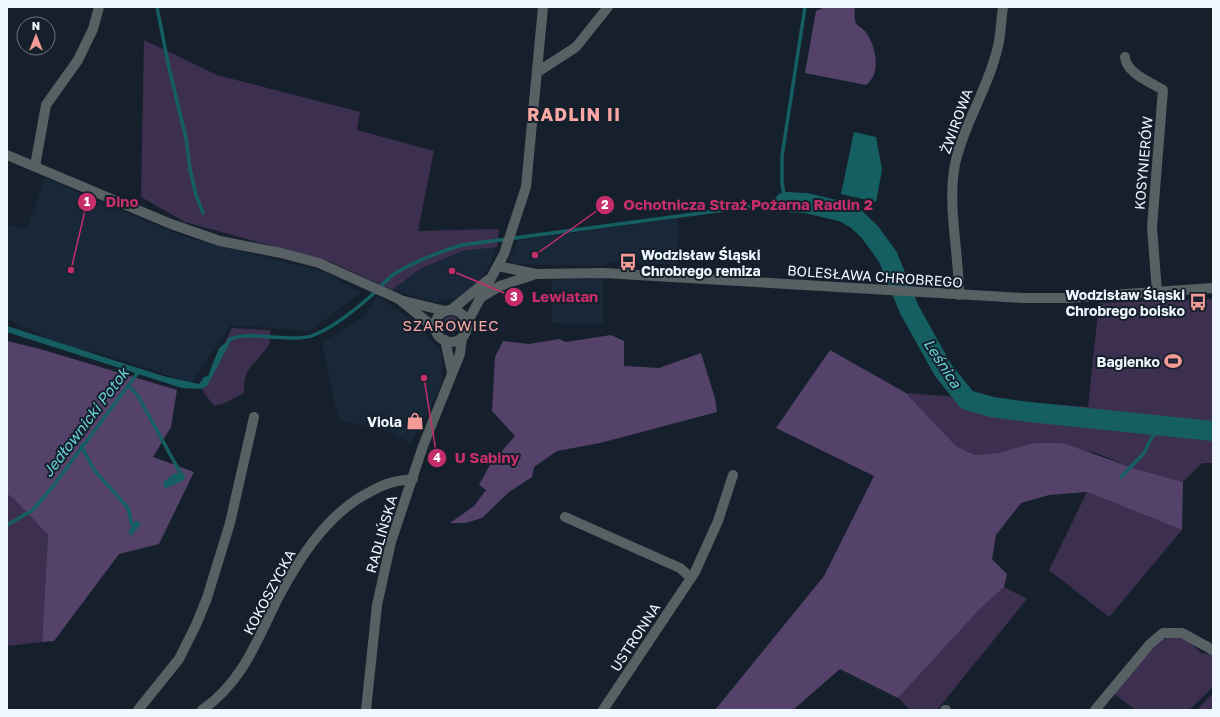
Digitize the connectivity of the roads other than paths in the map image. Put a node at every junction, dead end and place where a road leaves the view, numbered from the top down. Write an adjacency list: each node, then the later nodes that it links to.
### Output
1 (99, 7): 8 (street)
2 (544, 7): 6 (street)
3 (608, 7): 6 (street)
4 (1003, 7): 14 (street, ŻWIROWA)
5 (1125, 57): 13 (street, KOSYNIERÓW)
6 (539, 71): 9 (street)
7 (7, 155): 8 (street)
8 (35, 166): 16 (street)
9 (498, 266): 10 (street, BOLESŁAWA CHROBREGO); 11 (street)
10 (536, 274): 14 (street, BOLESŁAWA CHROBREGO); 15 (street, BOLESŁAWA CHROBREGO)
11 (491, 278): 15 (street); 17 (street)
12 (1213, 288): 13 (street, BOLESŁAWA CHROBREGO)
13 (1157, 292): 14 (street, BOLESŁAWA CHROBREGO)
14 (959, 295)
15 (480, 298): 18 (street)
16 (399, 299): 17 (street); 19 (street)
17 (448, 310): 18 (street); 19 (street)
18 (467, 324): 20 (street)
19 (436, 329): 21 (street)
20 (462, 338): 21 (street); 22 (street, RADLIŃSKA)
21 (445, 340): 22 (street)
22 (452, 372): 25 (street, RADLIŃSKA)
23 (254, 417): 29 (street)
24 (733, 475): 27 (street, USTRONNA)
25 (413, 479): 30 (street, KOKOSZYCKA); 31 (street, RADLIŃSKA)
26 (564, 517): 27 (street)
27 (690, 578): 32 (street, USTRONNA)
28 (1213, 650): 33 (street)
29 (138, 710)
30 (202, 710)
31 (366, 710)
32 (603, 710)
33 (1095, 710)

